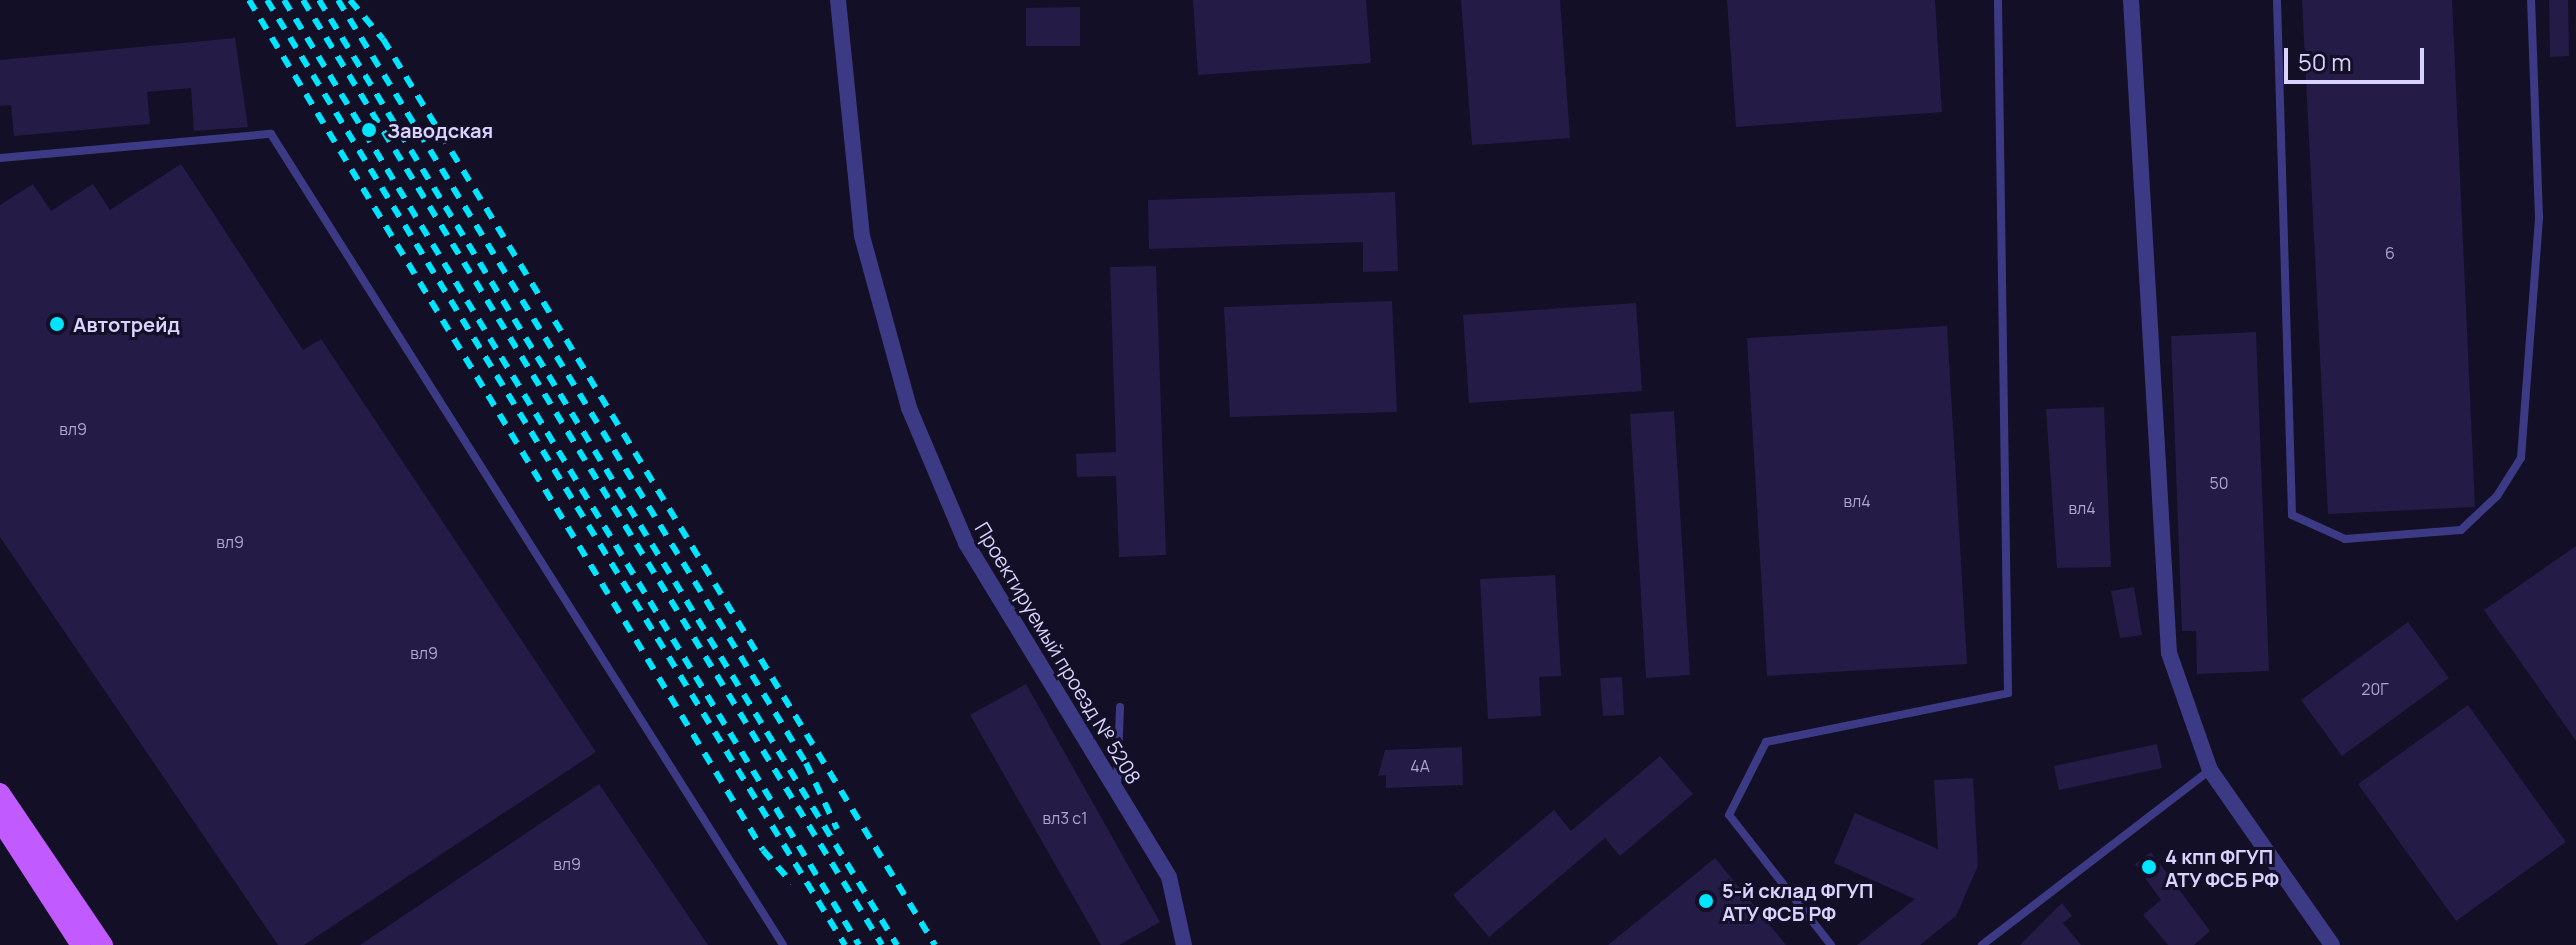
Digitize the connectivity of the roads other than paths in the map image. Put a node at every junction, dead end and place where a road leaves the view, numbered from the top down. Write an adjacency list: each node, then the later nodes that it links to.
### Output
1 (838, 0): 9 (street, Проектируемый проезд № 5208)
2 (1998, 0): 16 (lane)
3 (2131, 0): 8 (street)
4 (2277, 0): 5 (lane)
5 (2531, 0)
6 (0, 158): 14 (lane)
7 (1120, 707): 9 (lane)
8 (2210, 770): 17 (lane); 18 (street)
9 (1117, 791): 15 (street, Проектируемый проезд № 5208)
10 (0, 793): 13 (main road)
11 (0, 820): 12 (main road)
12 (81, 945)
13 (103, 945)
14 (783, 945)
15 (1184, 945)
16 (1831, 945)
17 (1982, 945)
18 (2332, 945)

